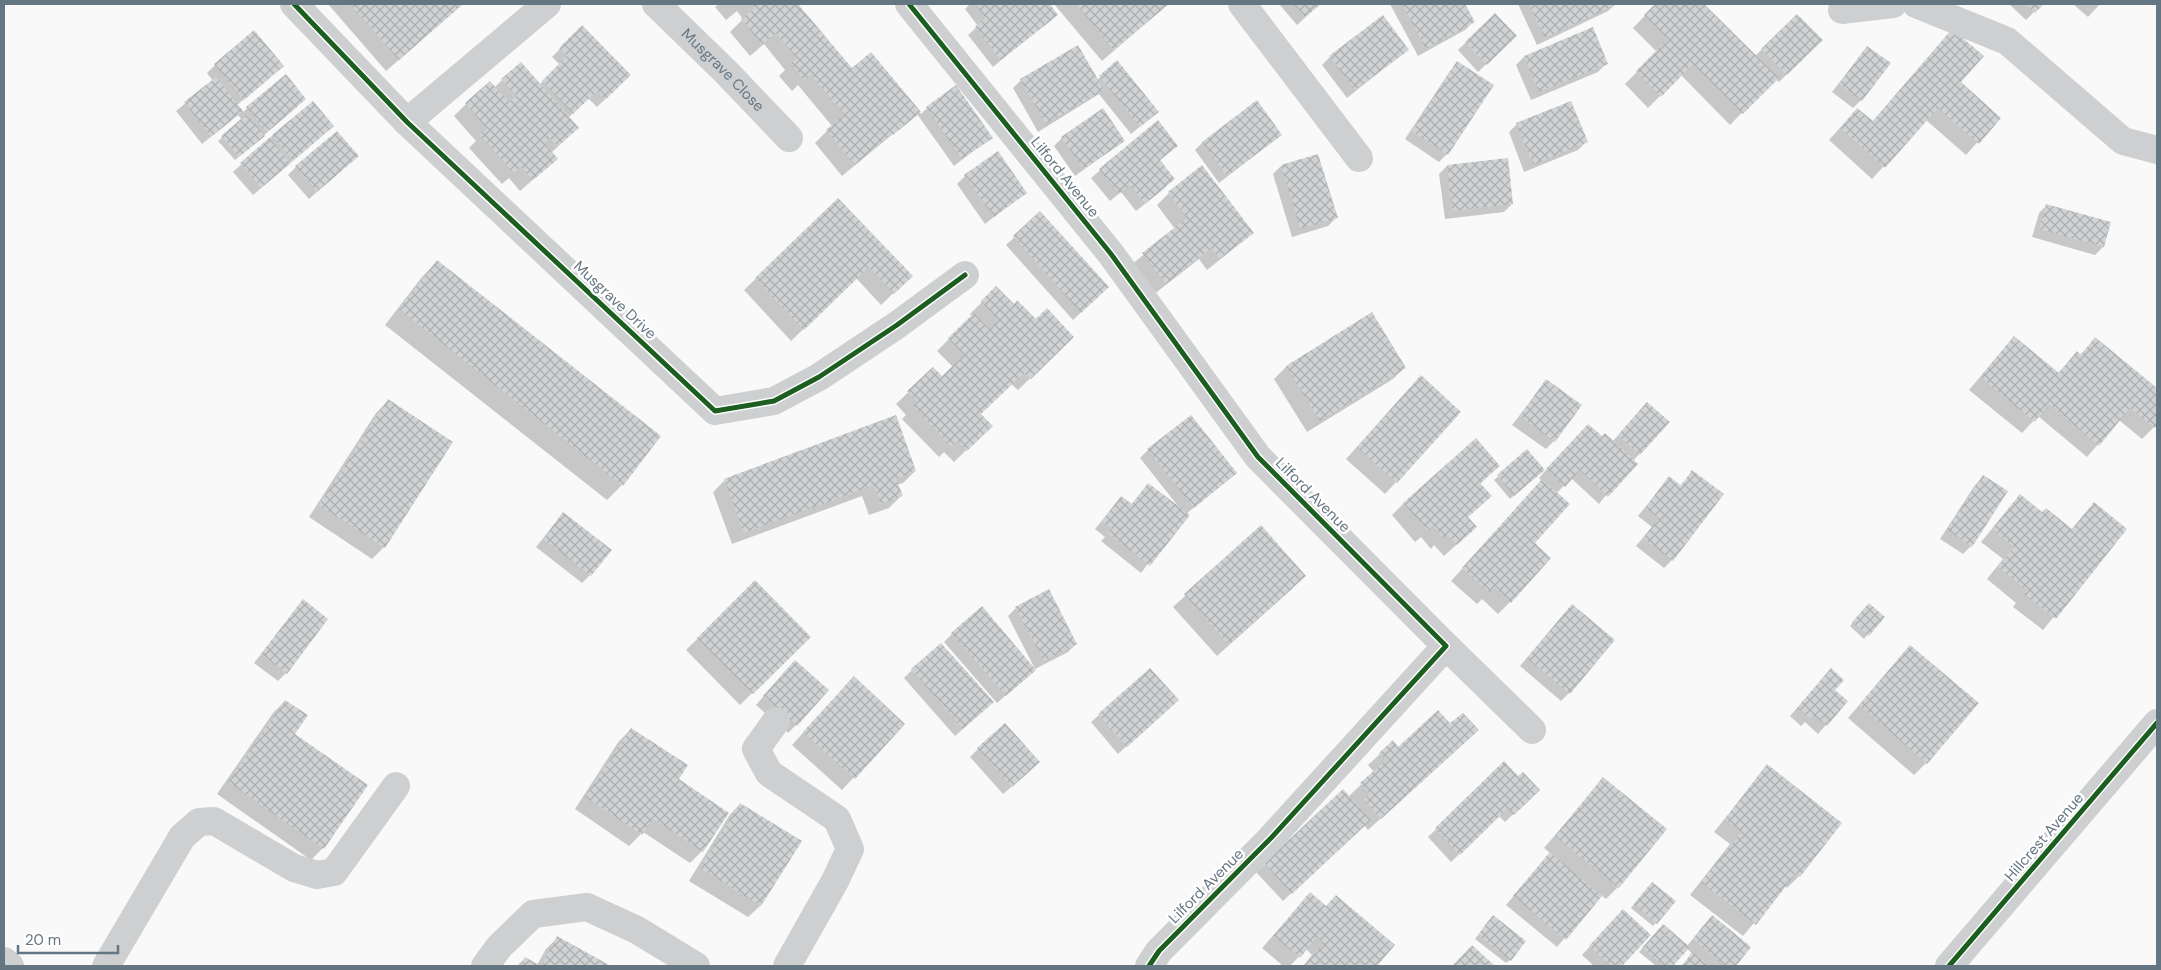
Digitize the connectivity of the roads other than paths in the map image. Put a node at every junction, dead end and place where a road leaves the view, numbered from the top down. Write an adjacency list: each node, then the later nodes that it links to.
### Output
1 (294, 4): 9 (street, Musgrave Drive)
2 (547, 4): 9 (street)
3 (656, 4): 10 (street, Musgrave Close)
4 (909, 4): 14 (street, Lilford Avenue)
5 (1242, 4): 12 (street)
6 (1892, 4): 8 (street)
7 (1916, 4): 11 (street)
8 (1842, 10)
9 (407, 122): 13 (street, Musgrave Drive)
10 (789, 138)
11 (2157, 150)
12 (1359, 158)
13 (965, 275)
14 (1446, 646): 17 (street); 25 (street, Lilford Avenue)
15 (776, 721): 24 (street)
16 (2157, 723): 26 (street, Hillcrest Avenue)
17 (1532, 730)
18 (396, 786): 21 (street)
19 (4, 961): 20 (street)
20 (10, 966)
21 (106, 966)
22 (485, 966): 23 (street)
23 (696, 966)
24 (787, 966)
25 (1149, 966)
26 (1949, 966)

